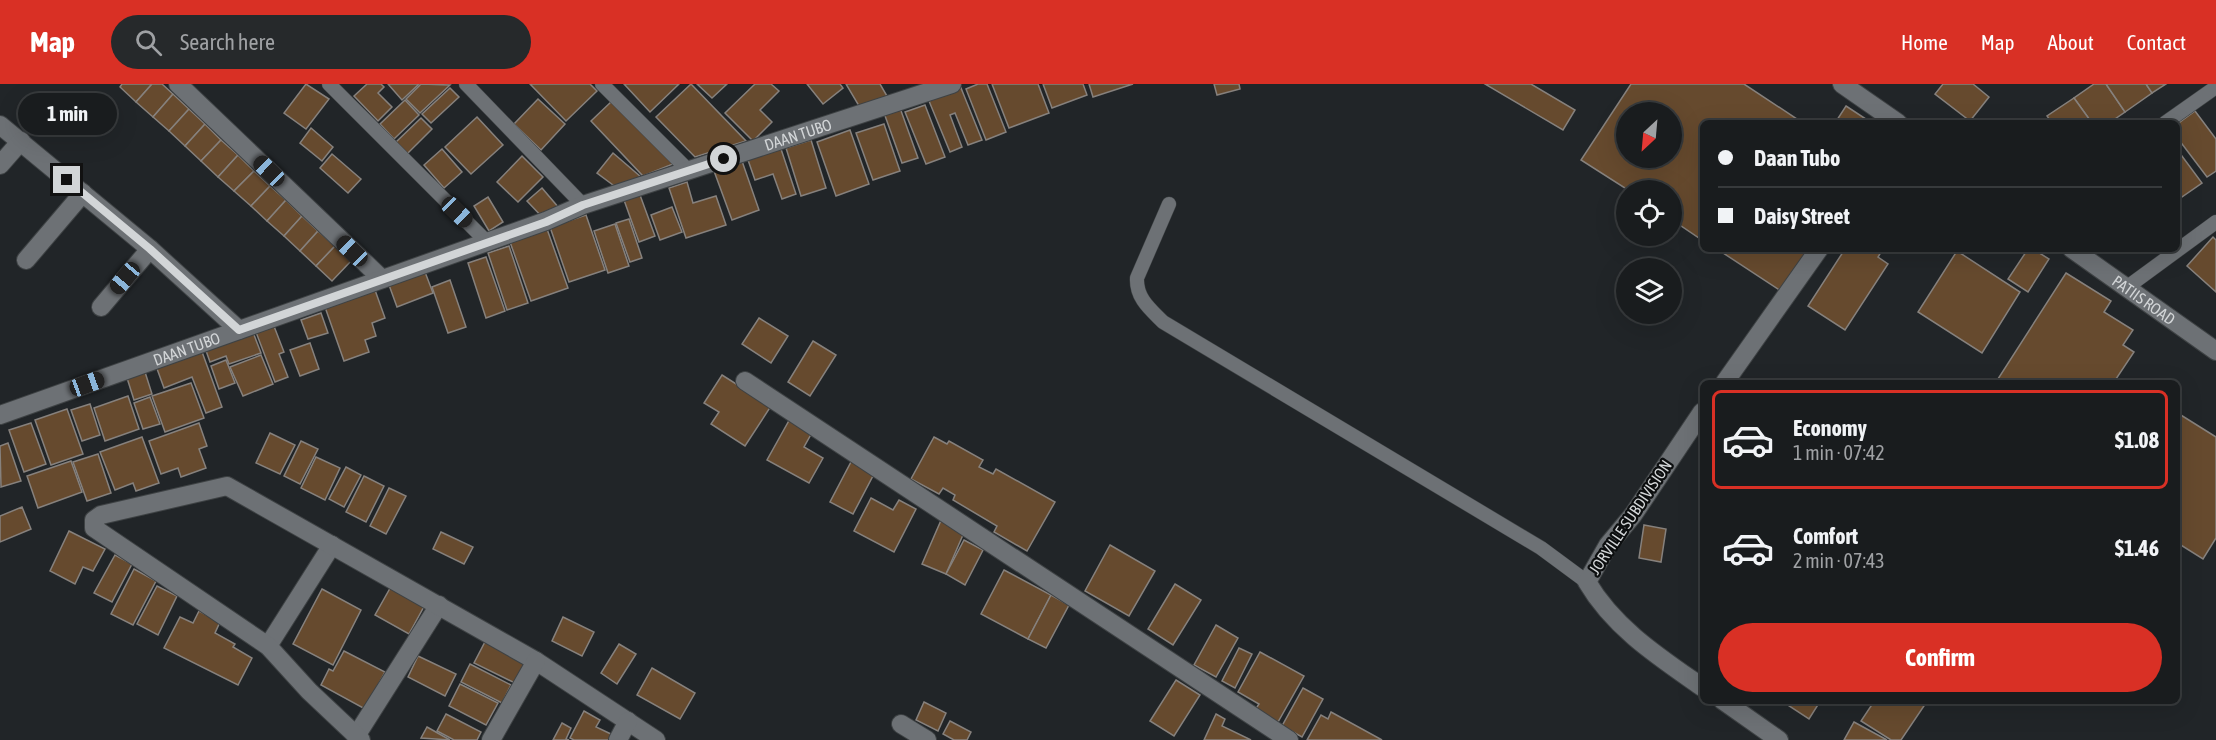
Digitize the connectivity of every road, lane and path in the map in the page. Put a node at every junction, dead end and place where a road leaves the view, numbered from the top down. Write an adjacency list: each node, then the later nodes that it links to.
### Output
1 (178, 84): 25 (street)
2 (329, 84): 18 (lane)
3 (466, 84): 16 (lane)
4 (602, 84): 13 (lane)
5 (952, 84): 13 (street, DAAN TUBO)
6 (1842, 84): 8 (street)
7 (2216, 87): 9 (lane)
8 (1894, 120)
9 (2168, 120)
10 (0, 125): 11 (street)
11 (21, 141): 12 (street); 14 (street)
12 (0, 165)
13 (688, 170): 16 (street, DAAN TUBO)
14 (83, 193): 20 (street); 24 (street)
15 (1169, 204): 35 (lane)
16 (583, 205): 18 (street, DAAN TUBO)
17 (2216, 222): 19 (lane)
18 (487, 242): 25 (street, DAAN TUBO)
19 (2180, 248)
20 (150, 249): 27 (street); 28 (street)
21 (1817, 252): 30 (street)
22 (2076, 252): 26 (street, PATIIS ROAD)
23 (2175, 252): 26 (lane)
24 (26, 260)
25 (382, 279): 28 (street, DAAN TUBO)
26 (2126, 288): 29 (street, PATIIS ROAD)
27 (100, 307)
28 (239, 330): 32 (street, DAAN TUBO)
29 (2216, 351)
30 (1726, 380)
31 (745, 381): 48 (street)
32 (0, 415)
33 (1700, 415): 35 (street, JORVILLE SUBDIVISION)
34 (332, 545): 36 (street); 37 (street); 37 (street)
35 (1587, 582): 39 (street, JORVILLE SUBDIVISION)
36 (439, 605): 38 (street); 43 (street)
37 (268, 646): 43 (street)
38 (536, 661): 41 (street); 44 (street)
39 (1700, 686)
40 (1728, 704): 49 (street)
41 (628, 722): 45 (street); 46 (street)
42 (901, 724): 47 (street)
43 (358, 738)
44 (491, 740)
45 (618, 740)
46 (656, 740)
47 (927, 740)
48 (1289, 740)
49 (1779, 740)

